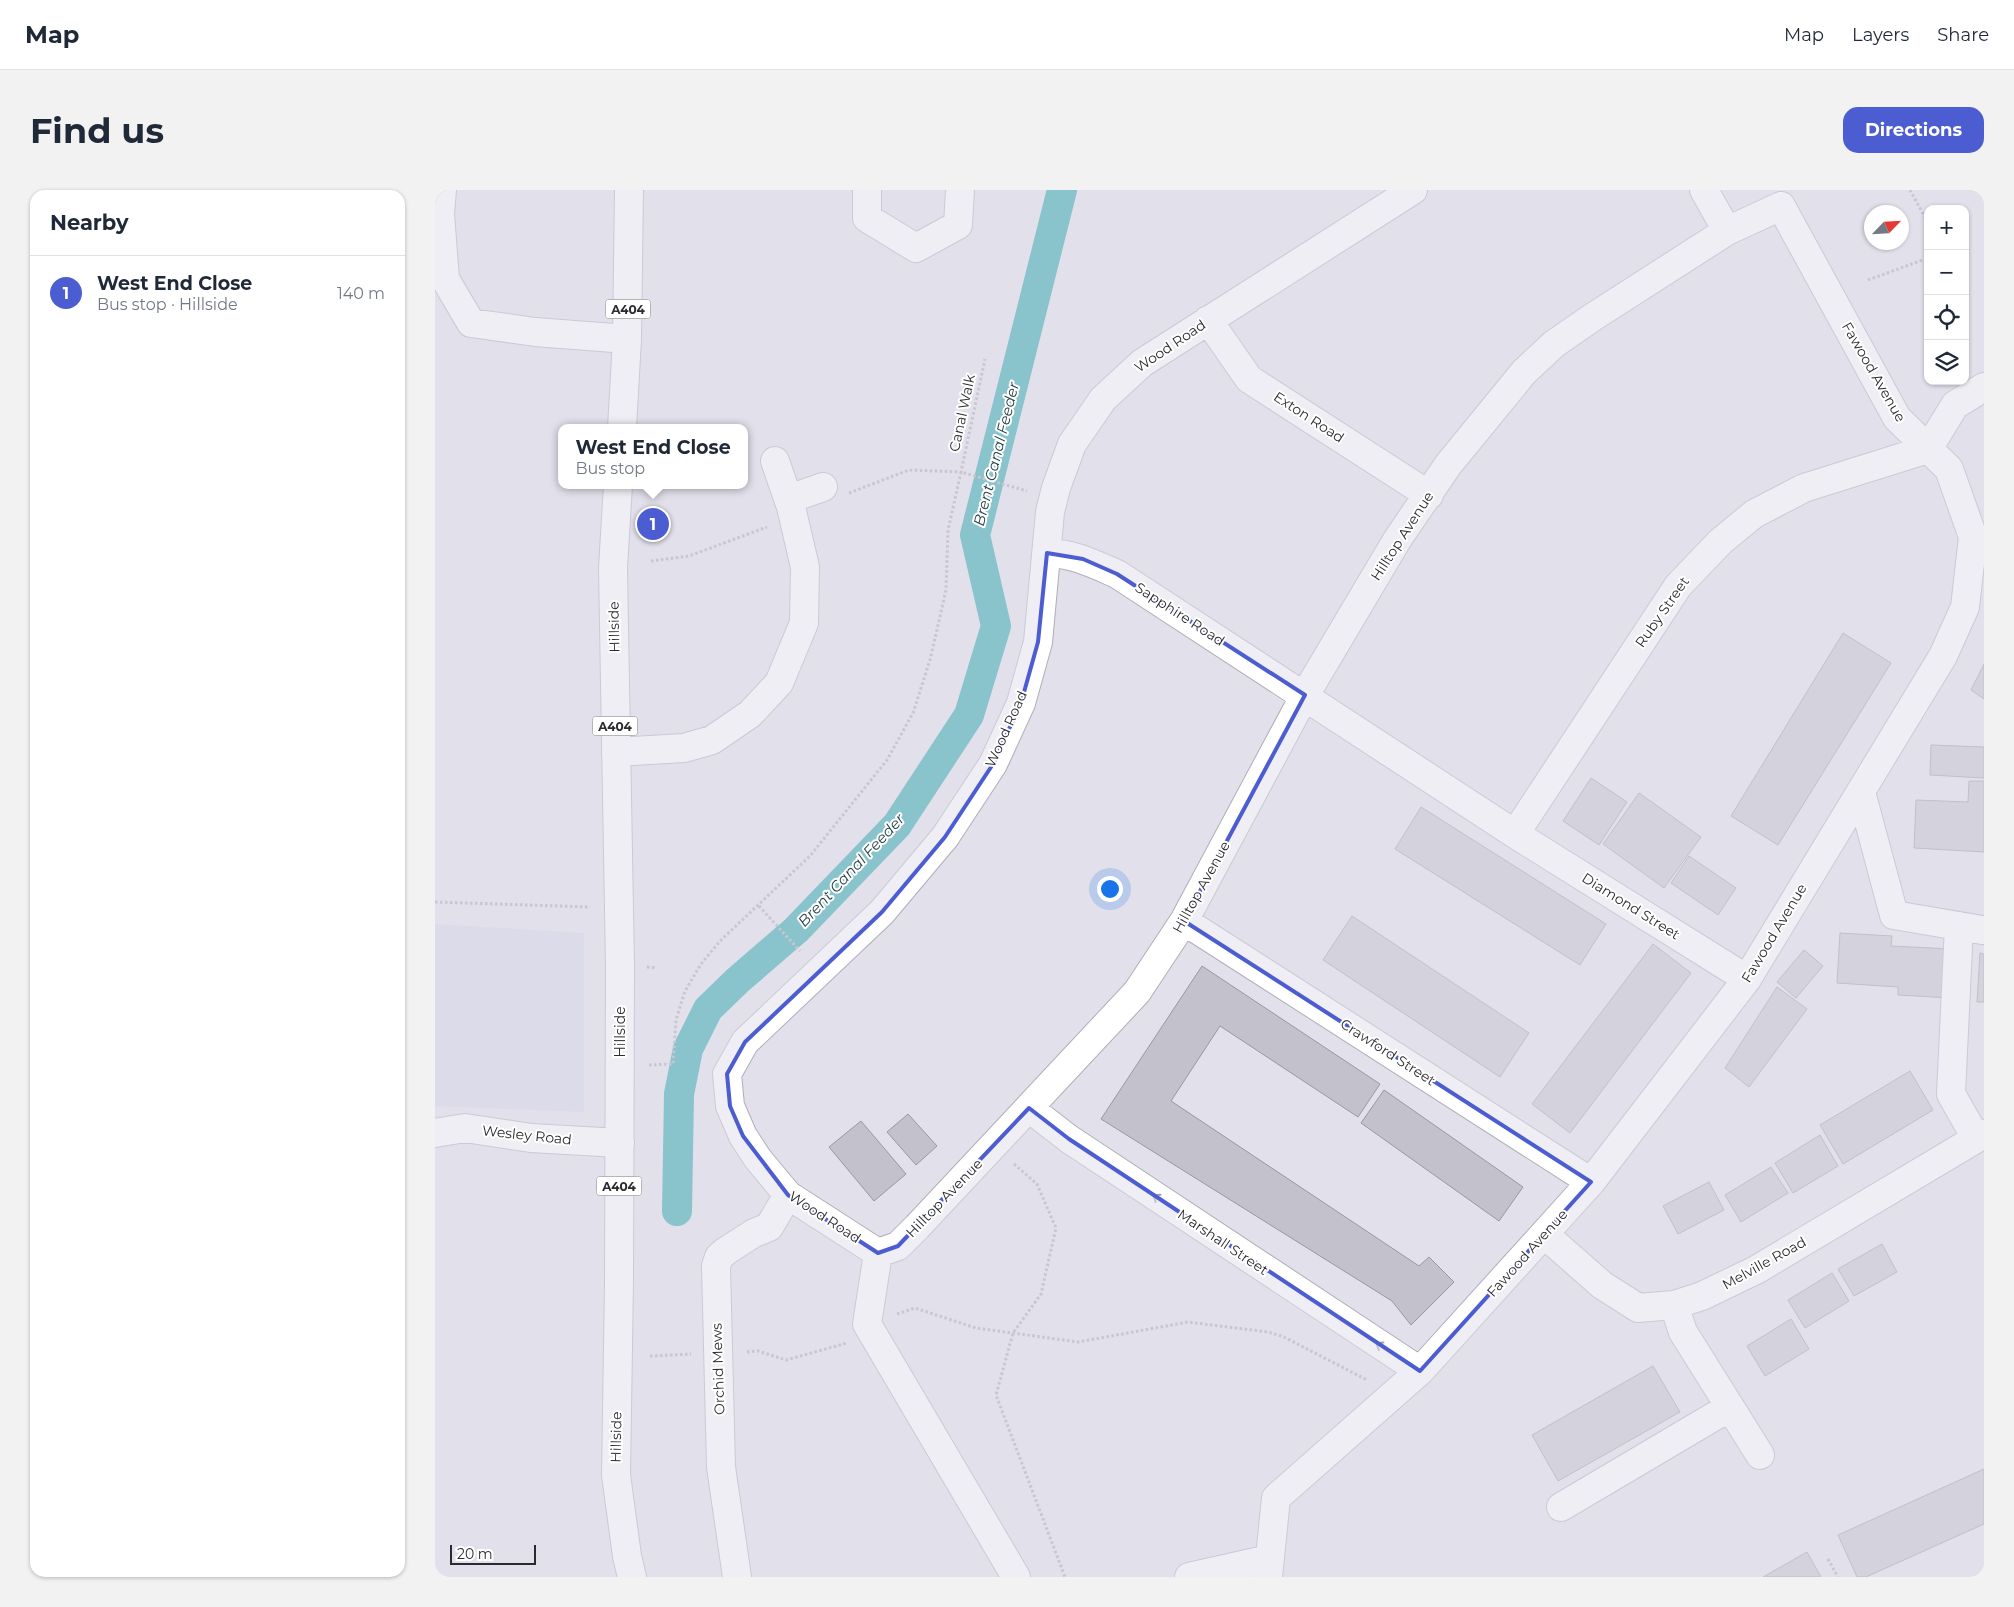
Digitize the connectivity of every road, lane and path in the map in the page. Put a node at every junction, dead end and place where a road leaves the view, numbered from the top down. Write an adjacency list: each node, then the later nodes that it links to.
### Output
1 (442, 190): 14 (street)
2 (629, 190): 14 (street, A404)
3 (867, 190): 4 (street)
4 (960, 190)
5 (1413, 190): 13 (street, Wood Road)
6 (1704, 190): 10 (street)
7 (1911, 190): 9 (path)
8 (1784, 198): 10 (street, Hilltop Avenue); 18 (street, Fawood Avenue)
9 (1924, 215)
10 (1727, 231): 25 (street, Hilltop Avenue)
11 (1924, 259): 12 (path)
12 (1868, 280)
13 (1208, 320): 25 (street, Exton Road); 27 (street, Wood Road)
14 (627, 339): 17 (street, A404)
15 (985, 359): 20 (path, Canal Walk)
16 (1984, 387): 18 (street)
17 (622, 424)
18 (1928, 449): 31 (street, Fawood Avenue); 32 (street, Ruby Street)
19 (775, 460): 26 (street)
20 (961, 472): 21 (path, Canal Walk); 22 (path, Canal Walk); 34 (path)
21 (875, 483)
22 (1004, 484)
23 (823, 487): 26 (street)
24 (618, 489): 30 (street, Hillside / A404)
25 (1429, 495): 29 (street, Hilltop Avenue)
26 (790, 503): 28 (path); 30 (street)
27 (1047, 553): 29 (street, Sapphire Road); 46 (street, Wood Road)
28 (651, 560)
29 (1305, 695): 32 (street, Diamond Street); 36 (street, Hilltop Avenue)
30 (616, 752): 43 (street, Hillside / A404)
31 (1861, 792): 38 (street, Fawood Avenue); 42 (street)
32 (1515, 834): 38 (street, Diamond Street)
33 (435, 902): 35 (path)
34 (759, 906): 37 (path); 39 (path)
35 (590, 907)
36 (1184, 921): 40 (street, Hilltop Avenue); 45 (street, Crawford Street)
37 (798, 948)
38 (1747, 979): 45 (street, Fawood Avenue)
39 (655, 1065)
40 (1029, 1108): 44 (street, Hilltop Avenue); 55 (street, Marshall Street, one-way to 40)
41 (435, 1133): 43 (street, Wesley Road)
42 (1980, 1136): 49 (street, Melville Road)
43 (619, 1143): 62 (street, Hillside / A404)
44 (993, 1146): 48 (street, Hilltop Avenue); 52 (path)
45 (1591, 1182): 47 (street, Fawood Avenue)
46 (788, 1195): 48 (street, Wood Road); 53 (street, Orchid Mews)
47 (1544, 1234): 49 (street, Melville Road); 55 (street, Fawood Avenue)
48 (879, 1253): 51 (street)
49 (1674, 1305): 57 (street)
50 (915, 1308): 52 (path)
51 (867, 1324): 53 (path); 64 (street)
52 (1013, 1333): 56 (path); 65 (path)
53 (718, 1353): 54 (path); 63 (street, Orchid Mews)
54 (650, 1356)
55 (1420, 1371): 56 (street, Fawood Avenue)
56 (1394, 1394): 61 (street, Fawood Avenue)
57 (1730, 1406): 58 (street); 59 (street)
58 (1760, 1455)
59 (1561, 1507)
60 (1828, 1559): 67 (path)
61 (1269, 1568): 66 (street)
62 (631, 1577)
63 (737, 1577)
64 (1016, 1577)
65 (1065, 1577)
66 (1189, 1577)
67 (1838, 1577)

